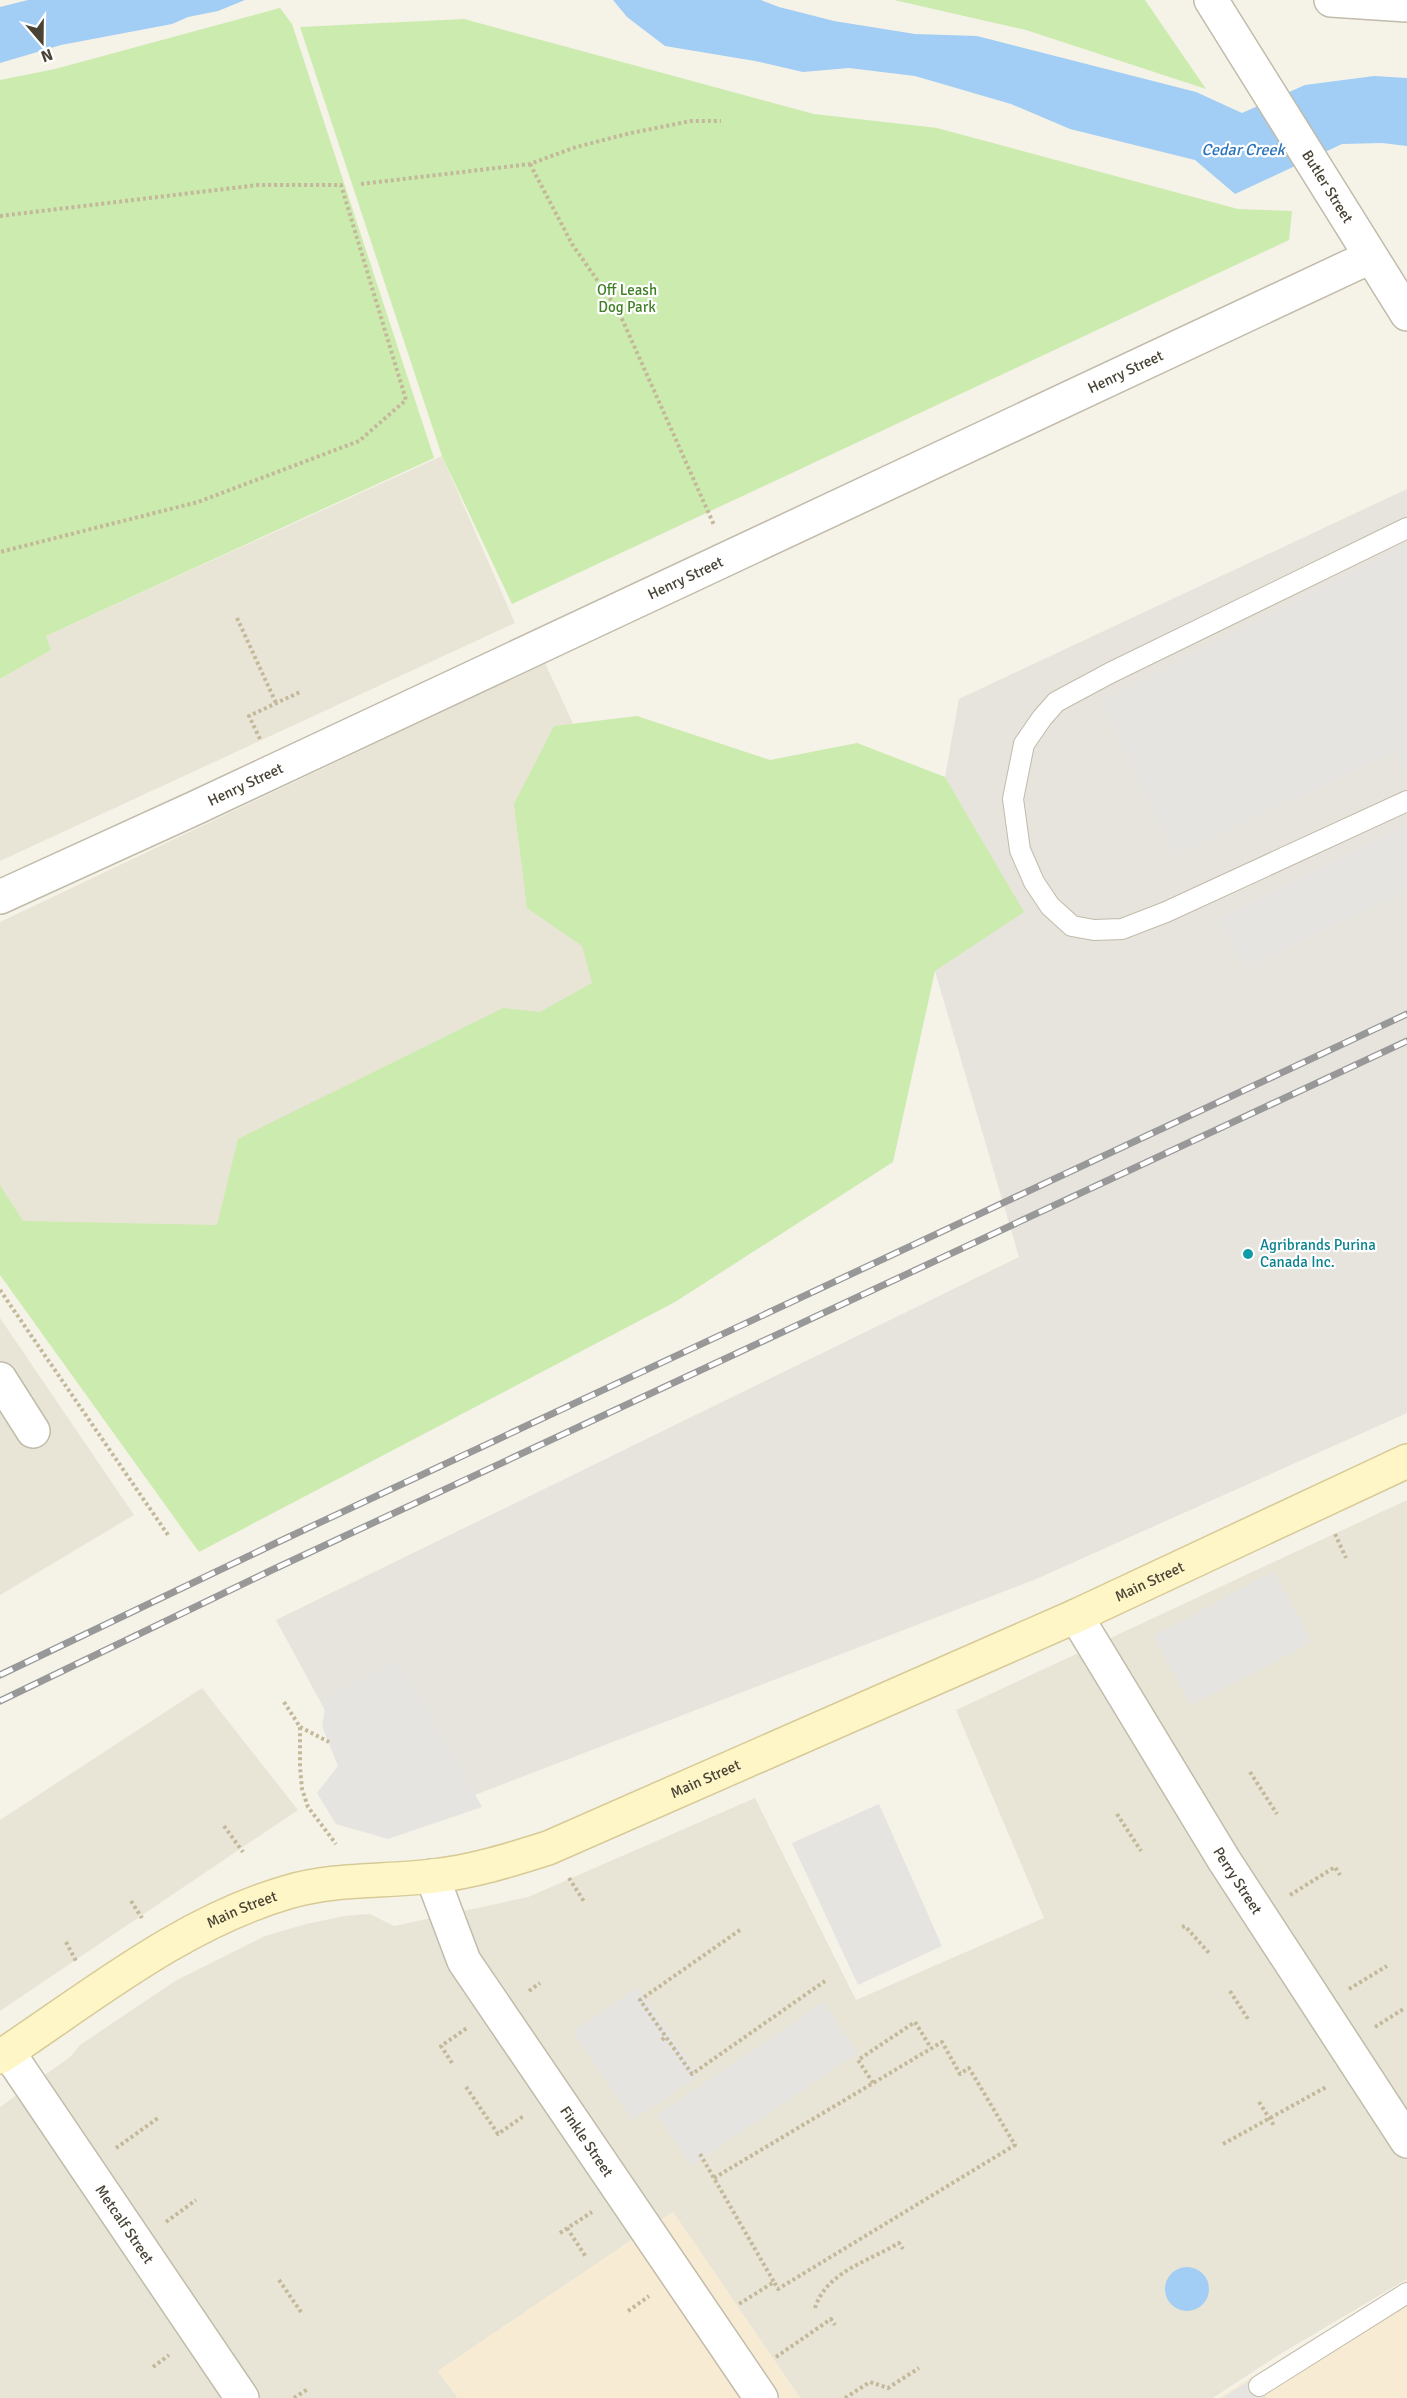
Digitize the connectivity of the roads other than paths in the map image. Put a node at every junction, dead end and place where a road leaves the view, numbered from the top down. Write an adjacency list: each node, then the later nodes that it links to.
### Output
1 (1211, 0): 4 (street, Butler Street)
2 (1331, 0): 3 (street)
3 (1407, 5)
4 (1370, 257): 5 (street, Butler Street); 8 (street, Henry Street)
5 (1407, 314)
6 (1407, 528): 7 (lane)
7 (1407, 801)
8 (0, 897)
9 (0, 1379): 10 (street)
10 (33, 1431)
11 (1407, 1461): 12 (main road, Main Street)
12 (1076, 1616): 13 (main road, Main Street); 15 (street, Perry Street)
13 (432, 1876): 14 (main road, Main Street); 19 (street, Finkle Street)
14 (4, 2055): 18 (street, Metcalf Street)
15 (1407, 2141)
16 (1407, 2293): 17 (lane)
17 (1259, 2386)
18 (242, 2398)
19 (761, 2398)

